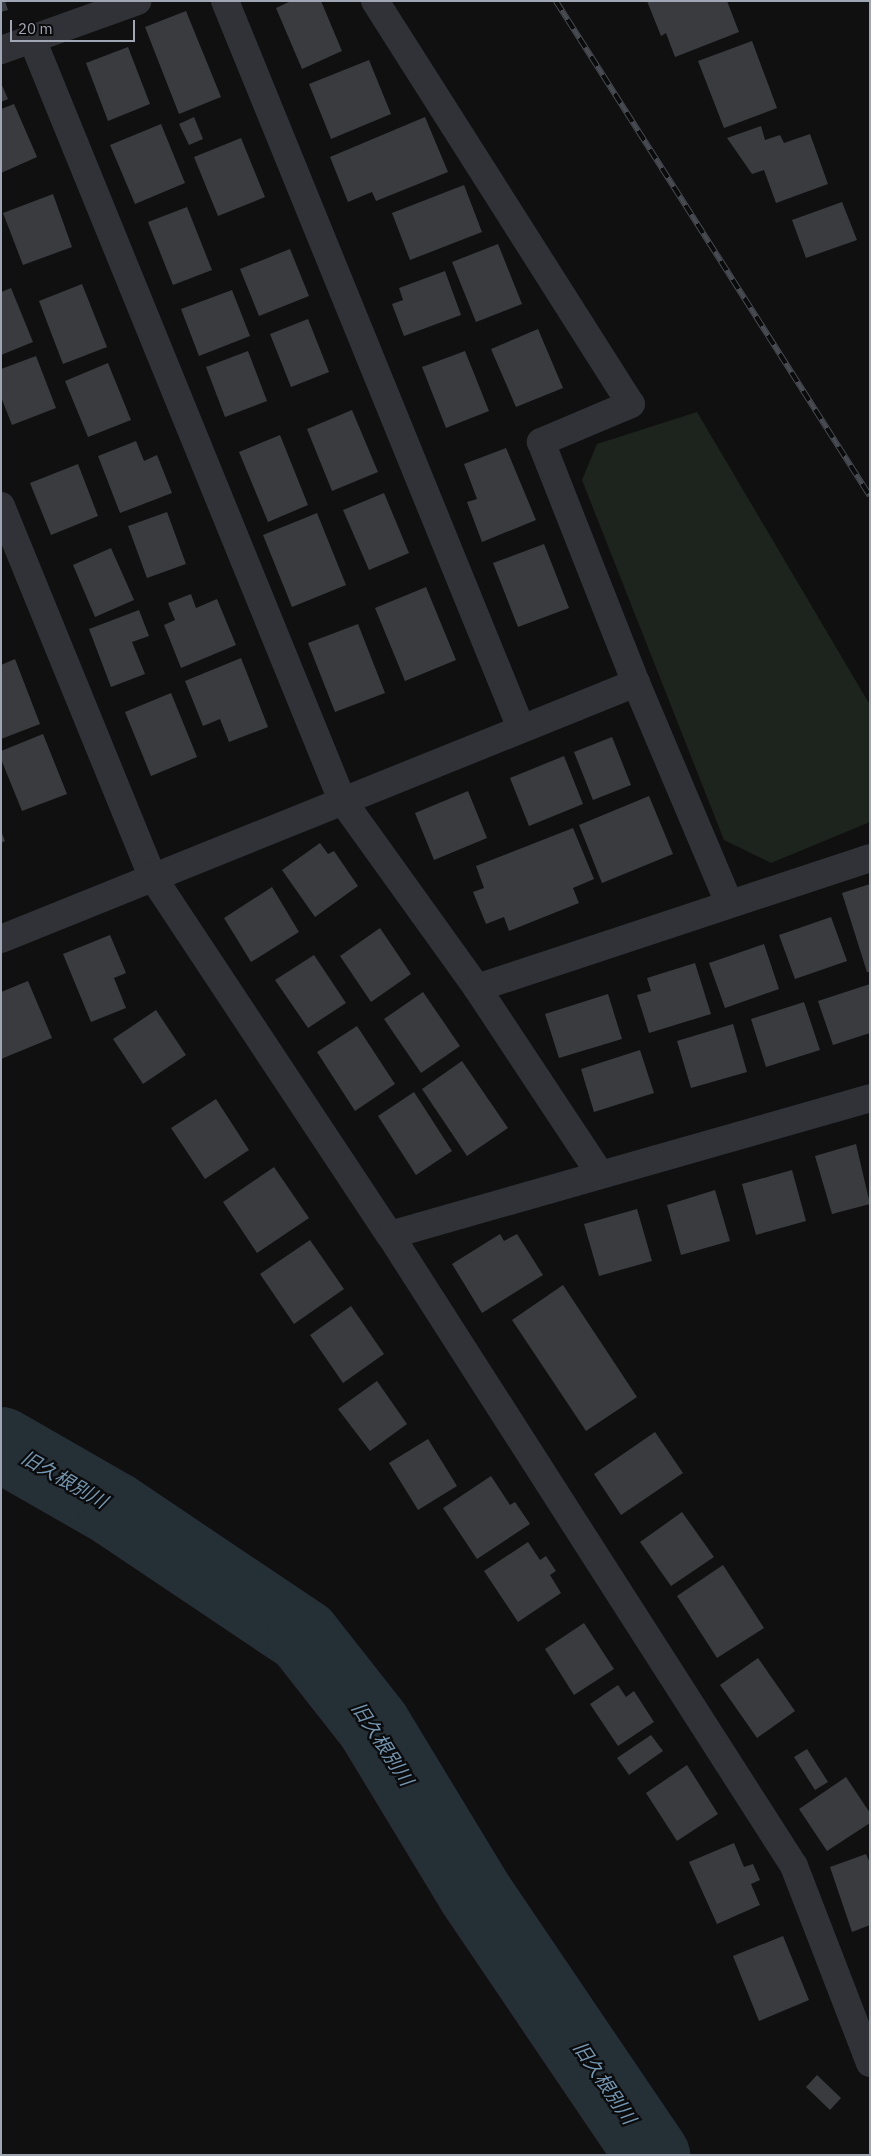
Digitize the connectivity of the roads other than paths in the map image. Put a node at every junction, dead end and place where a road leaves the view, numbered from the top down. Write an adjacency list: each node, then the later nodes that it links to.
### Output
1 (138, 1): 4 (street)
2 (225, 1): 8 (street)
3 (375, 1): 7 (street)
4 (32, 39): 5 (street); 9 (street)
5 (1, 50)
6 (1, 506): 11 (street)
7 (636, 683): 8 (street); 12 (street)
8 (521, 728): 9 (street)
9 (342, 800): 11 (street); 14 (street)
10 (870, 858): 12 (street)
11 (152, 876): 13 (street); 17 (street)
12 (728, 904): 14 (street)
13 (1, 939)
14 (477, 988): 16 (street)
15 (870, 1098): 16 (street)
16 (600, 1174): 17 (street)
17 (390, 1234): 18 (street)
18 (870, 2063)

